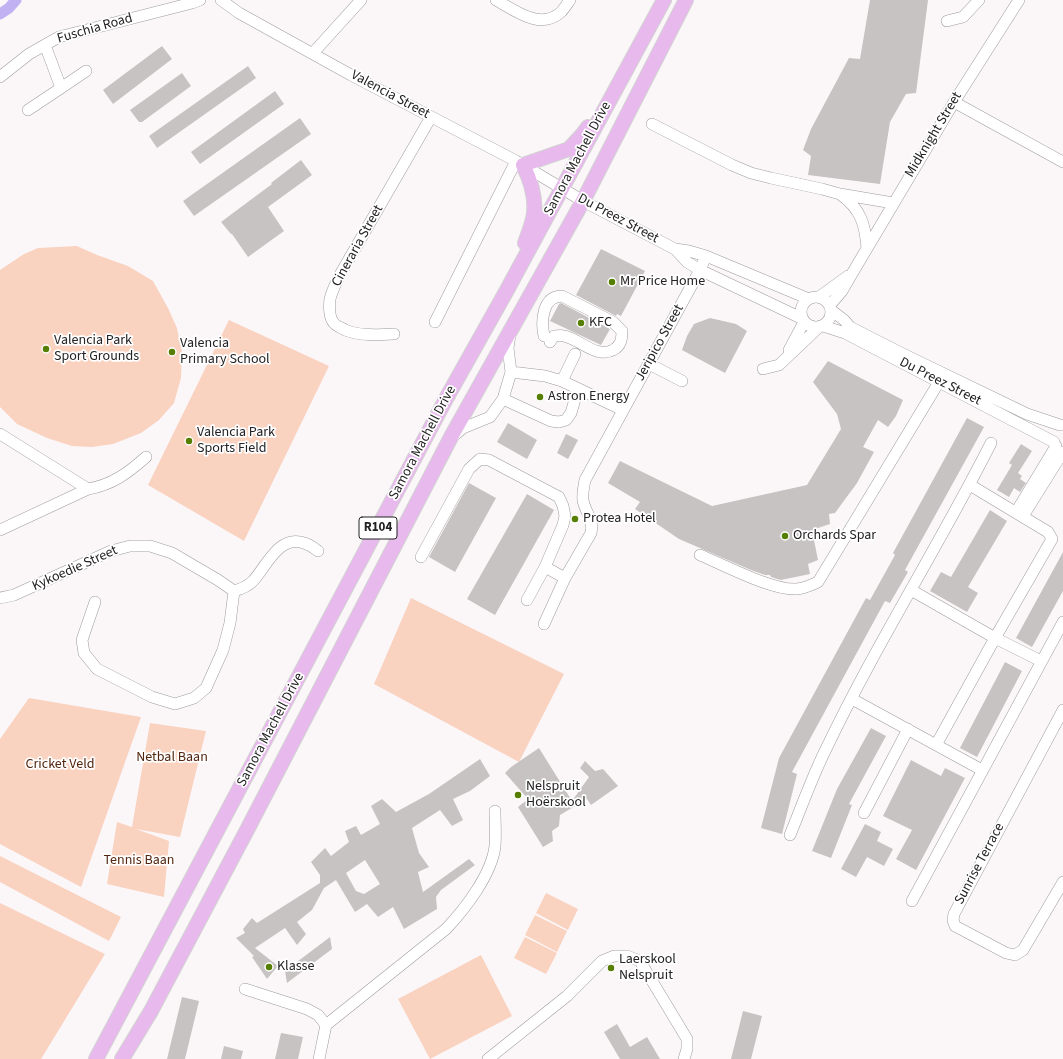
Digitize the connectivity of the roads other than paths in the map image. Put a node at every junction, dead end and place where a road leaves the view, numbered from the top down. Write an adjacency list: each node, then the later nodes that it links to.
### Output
1 (200, 0): 12 (street, Fuschia Road)
2 (221, 0): 13 (street, Valencia Street)
3 (361, 0): 13 (street)
4 (496, 0): 5 (street)
5 (570, 0)
6 (664, 0): 11 (main road, Samora Machell Drive / R104)
7 (686, 0): 25 (main road, Samora Machell Drive / R104)
8 (979, 0): 10 (street)
9 (1019, 0): 17 (street, Midknight Street)
10 (947, 21)
11 (643, 40): 22 (main road); 23 (main road, Samora Machell Drive / R104)
12 (45, 45): 15 (street, Fuschia Road); 16 (street)
13 (313, 53): 19 (street, Valencia Street)
14 (86, 71): 16 (street)
15 (0, 77)
16 (60, 88): 18 (street)
17 (954, 102): 21 (street); 26 (street, Midknight Street)
18 (28, 110)
19 (432, 117): 22 (street, Valencia Street); 39 (street, Cineraria Street)
20 (652, 124): 24 (street)
21 (1063, 162)
22 (519, 163): 23 (street, Valencia Street); 32 (main road); 36 (street)
23 (562, 189): 25 (street, Du Preez Street); 32 (main road, Samora Machell Drive / R104)
24 (840, 194): 26 (street); 27 (street)
25 (583, 201): 28 (street, Du Preez Street); 38 (main road, Samora Machell Drive / R104)
26 (893, 203): 27 (street, Midknight Street)
27 (867, 248): 31 (street, Midknight Street)
28 (675, 249): 29 (street, Du Preez Street); 30 (street, Du Preez Street)
29 (706, 256): 30 (street, Jeripico Street); 33 (street, Du Preez Street)
30 (700, 270): 35 (street, Du Preez Street); 43 (street, Jeripico Street)
31 (853, 272): 33 (street, Midknight Street); 34 (street, Midknight Street)
32 (507, 290): 88 (main road, Samora Machell Drive / R104)
33 (814, 298): 34 (street); 35 (street)
34 (830, 308): 37 (street); 52 (street, Du Preez Street)
35 (804, 321): 37 (street); 42 (street)
36 (435, 322)
37 (821, 327): 42 (street); 48 (street, Du Preez Street)
38 (510, 330): 45 (street); 54 (main road, Samora Machell Drive / R104)
39 (394, 334)
40 (547, 339): 40 (street)
41 (575, 354): 46 (street)
42 (783, 361): 44 (street)
43 (649, 364): 47 (street); 51 (street, Jeripico Street)
44 (763, 369)
45 (511, 372): 46 (street); 50 (street)
46 (562, 381): 49 (street)
47 (682, 381)
48 (939, 382): 56 (street, Du Preez Street); 63 (street)
49 (578, 389): 50 (street); 51 (street)
50 (503, 399): 54 (street)
51 (622, 410): 66 (street, Jeripico Street)
52 (1061, 424): 56 (street)
53 (0, 434): 59 (street)
54 (451, 437): 89 (main road, Samora Machell Drive / R104)
55 (991, 443): 58 (street)
56 (1059, 448): 60 (street)
57 (146, 457): 59 (street)
58 (970, 485): 60 (street); 67 (street)
59 (88, 489): 61 (street)
60 (1020, 514): 74 (street)
61 (0, 530)
62 (318, 551): 68 (street)
63 (700, 555)
64 (421, 557): 65 (street)
65 (545, 567): 66 (street); 70 (street)
66 (565, 578): 73 (street, Jeripico Street)
67 (911, 590): 74 (street); 76 (street)
68 (234, 591): 69 (street, Kykoedie Street); 71 (street)
69 (0, 598)
70 (527, 600)
71 (95, 602)
72 (1063, 622): 75 (street)
73 (544, 624)
74 (995, 638): 75 (street); 79 (street)
75 (1041, 661): 80 (street)
76 (852, 698): 78 (street); 83 (street)
77 (1061, 717): 84 (street, Sunrise Terrace)
78 (908, 729): 79 (street); 82 (street)
79 (936, 745): 80 (street)
80 (982, 770): 85 (street)
81 (495, 812): 87 (street)
82 (864, 813)
83 (790, 835)
84 (1063, 882)
85 (912, 901)
86 (245, 989): 87 (street)
87 (326, 1025): 90 (street)
88 (96, 1059)
89 (122, 1059)
90 (319, 1059)
91 (488, 1059): 92 (street)
92 (684, 1059)

